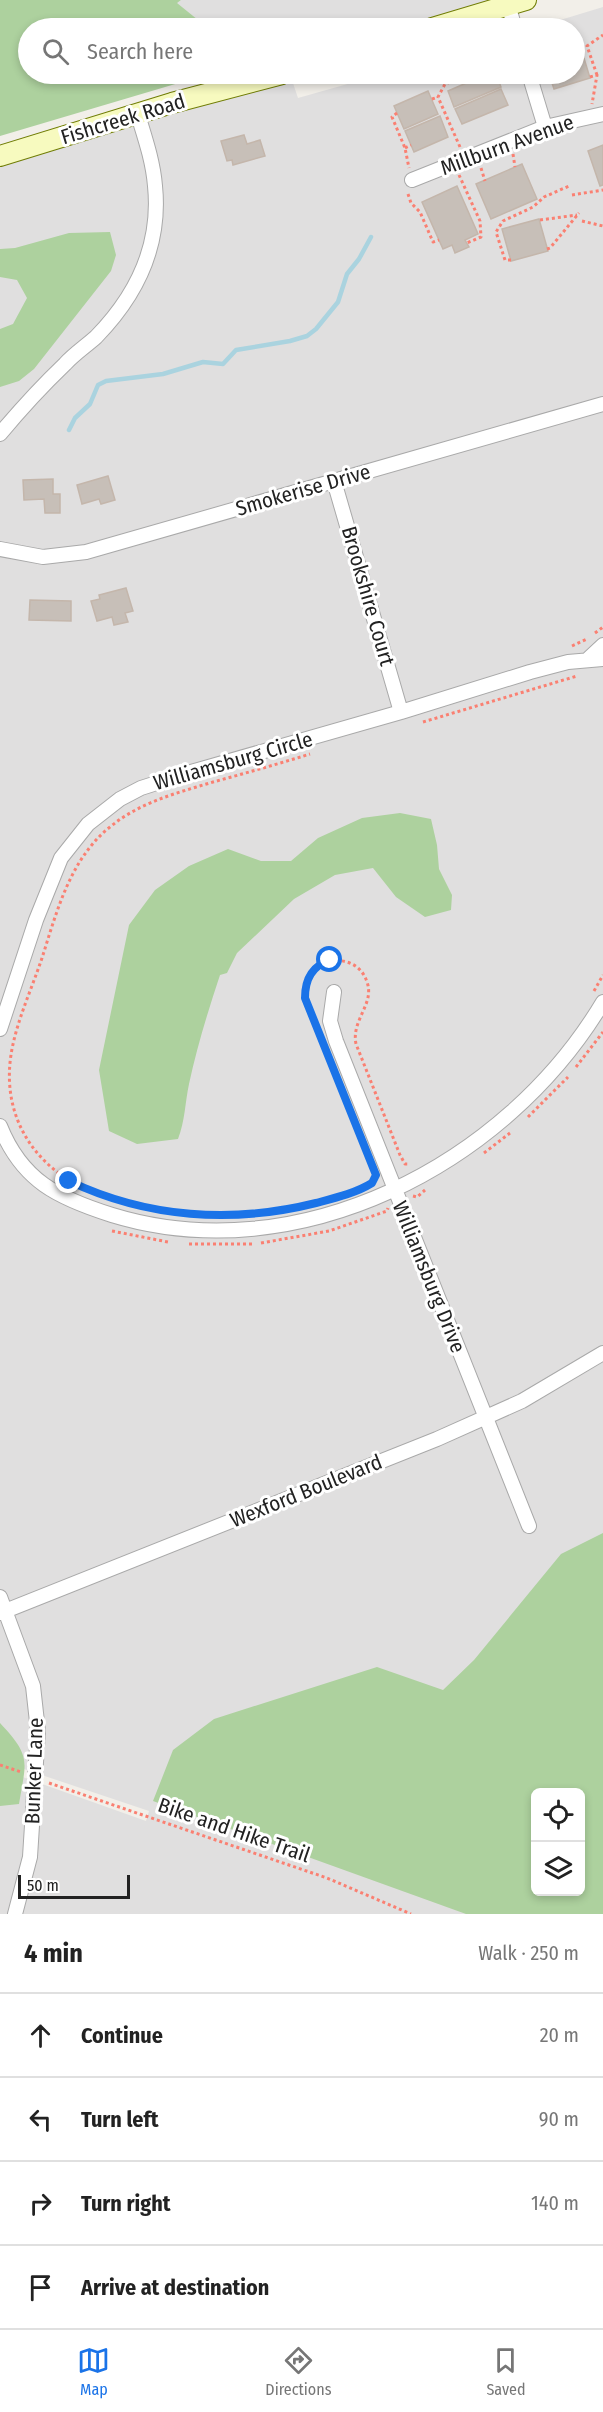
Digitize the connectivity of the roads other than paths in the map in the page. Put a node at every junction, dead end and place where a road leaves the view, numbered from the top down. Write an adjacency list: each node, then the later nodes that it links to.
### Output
1 (517, 3): 2 (main road); 3 (street)
2 (466, 18)
3 (516, 18)
4 (247, 84): 7 (main road, Fishcreek Road)
5 (532, 84): 8 (street)
6 (598, 114): 8 (street, Millburn Avenue)
7 (138, 115): 9 (main road, Fishcreek Road); 12 (street)
8 (544, 127): 10 (street, Millburn Avenue)
9 (0, 156)
10 (410, 187)
11 (603, 404): 13 (street, Smokerise Drive)
12 (0, 435)
13 (334, 481): 14 (street, Smokerise Drive); 18 (street, Brookshire Court)
14 (0, 549)
15 (603, 645): 16 (street)
16 (588, 659): 17 (street, Williamsburg Circle); 18 (street, Williamsburg Circle)
17 (603, 659)
18 (401, 712): 21 (street, Williamsburg Circle)
19 (334, 992): 23 (street, Williamsburg Drive)
20 (597, 1000): 23 (street)
21 (0, 1029)
22 (0, 1126): 23 (street)
23 (395, 1190): 25 (street, Williamsburg Drive)
24 (603, 1353): 25 (street, Wexford Boulevard)
25 (485, 1418): 26 (street, Williamsburg Drive); 28 (street, Wexford Boulevard)
26 (529, 1526)
27 (0, 1597): 28 (street, Bunker Lane)
28 (3, 1611): 29 (street, Bunker Lane)
29 (15, 1914)

